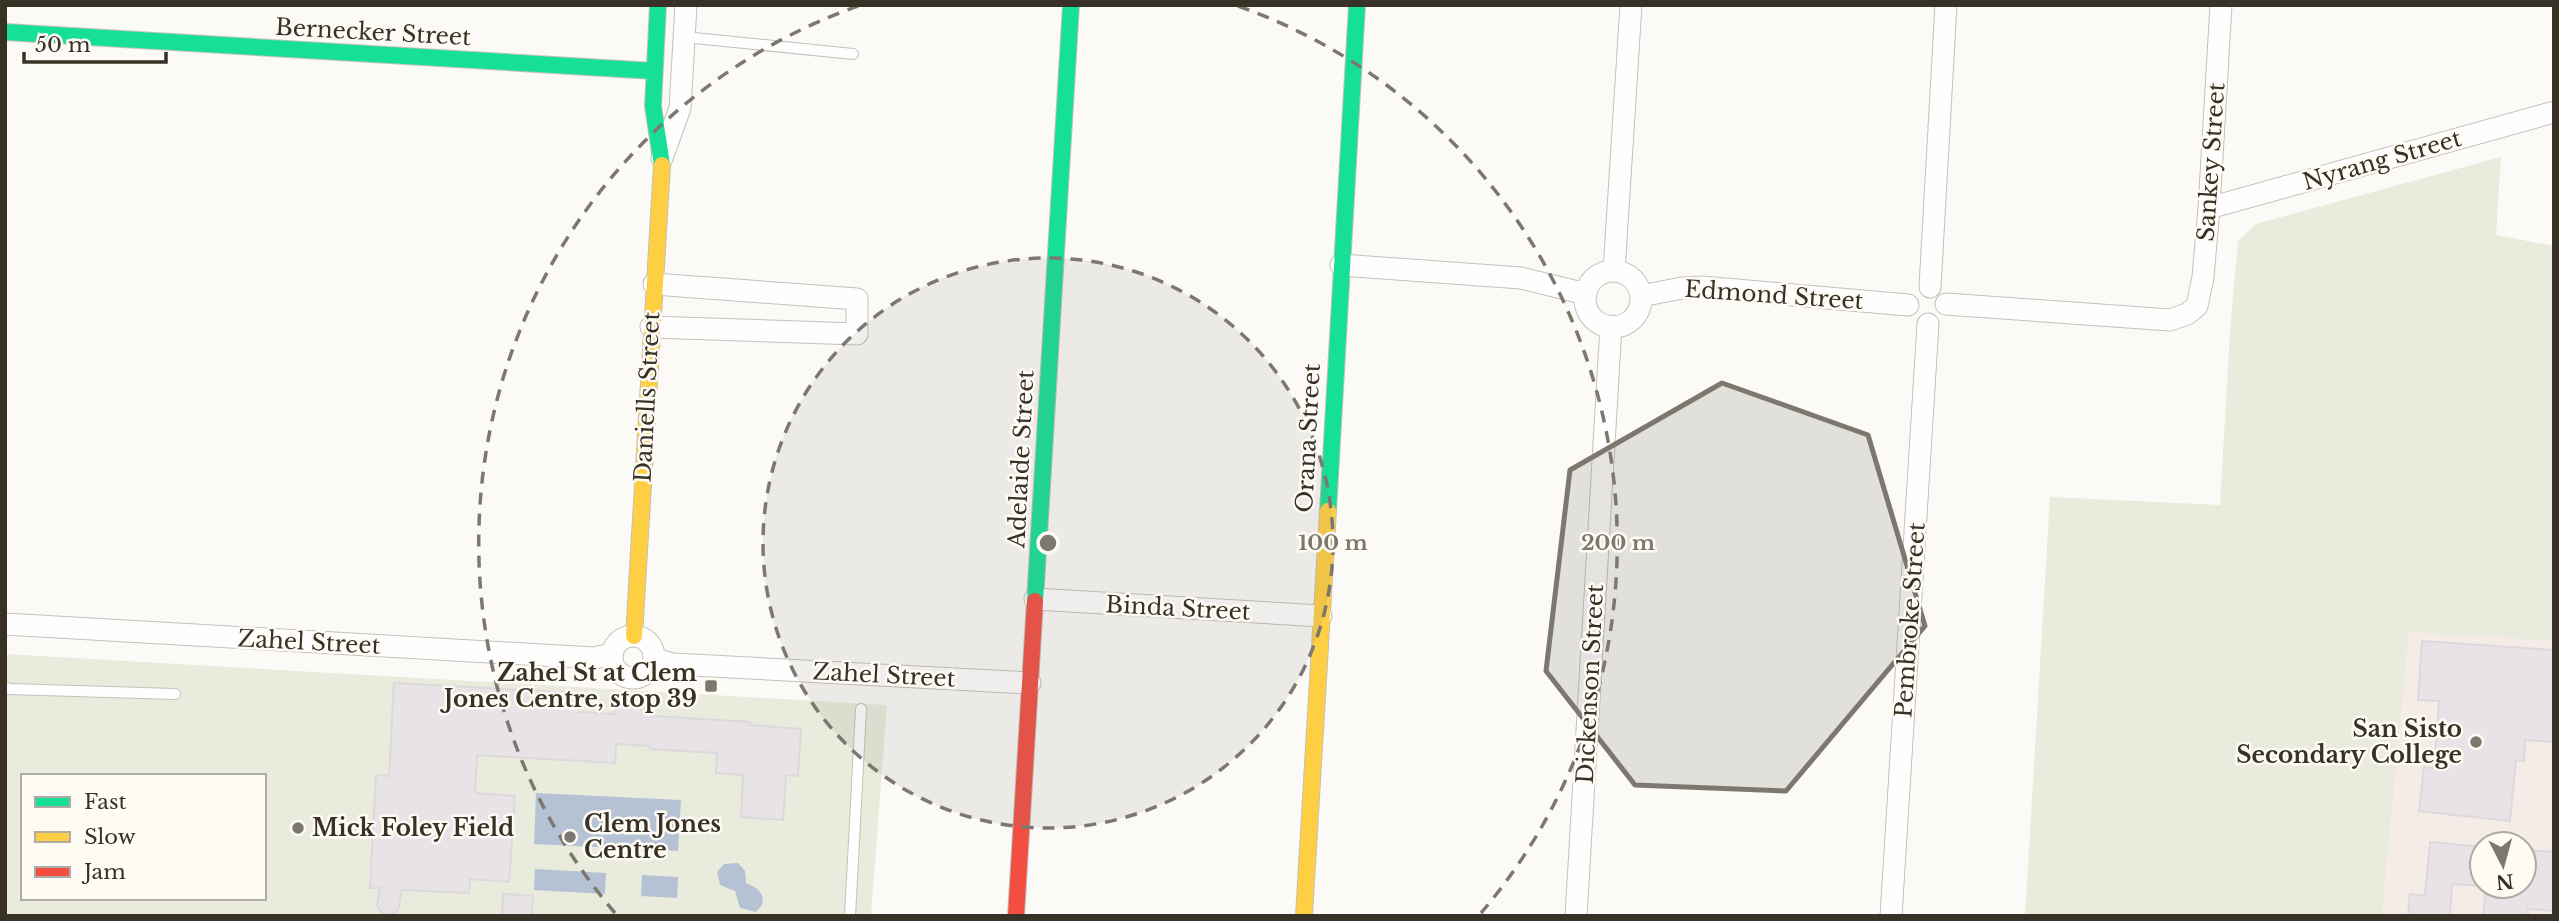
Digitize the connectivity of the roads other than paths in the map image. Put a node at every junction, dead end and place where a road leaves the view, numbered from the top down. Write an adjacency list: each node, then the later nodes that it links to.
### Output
1 (659, 5): 11 (street, Daniells Street)
2 (686, 5): 9 (street, Daniells Street)
3 (1071, 5): 26 (street, Adelaide Street)
4 (1357, 5): 15 (street, Orana Street)
5 (1631, 5): 16 (street)
6 (1946, 5): 18 (street)
7 (2221, 5): 14 (street, Sankey Street)
8 (5, 32): 11 (street, Bernecker Street)
9 (684, 37): 10 (lane); 13 (street, Daniells Street)
10 (853, 54)
11 (654, 71): 13 (street, Daniells Street)
12 (2554, 112): 14 (street, Nyrang Street)
13 (662, 159): 17 (street, Daniells Street)
14 (2209, 208): 21 (street, Sankey Street)
15 (1341, 265): 19 (street); 27 (street, Orana Street)
16 (1614, 271): 19 (street); 20 (street)
17 (654, 284): 25 (street, Daniells Street); 25 (street)
18 (1930, 286): 21 (street); 22 (street)
19 (1586, 294): 24 (street)
20 (1641, 296): 22 (street, Edmond Street); 24 (street)
21 (1946, 304): 23 (street)
22 (1908, 305): 23 (street)
23 (1928, 324): 40 (street, Pembroke Street)
24 (1611, 326): 39 (street, Dickenson Street)
25 (651, 327): 29 (street, Daniells Street)
26 (1035, 599): 27 (street, Binda Street); 32 (street, Adelaide Street)
27 (1321, 617): 38 (street, Orana Street)
28 (5, 624): 30 (street, Zahel Street)
29 (634, 636): 30 (street); 31 (street)
30 (612, 654): 31 (street)
31 (654, 659): 32 (street, Zahel Street)
32 (1030, 683): 37 (street, Adelaide Street)
33 (5, 687): 34 (lane)
34 (175, 694)
35 (861, 709): 36 (lane)
36 (850, 916)
37 (1016, 916)
38 (1304, 916)
39 (1576, 916)
40 (1891, 916)

